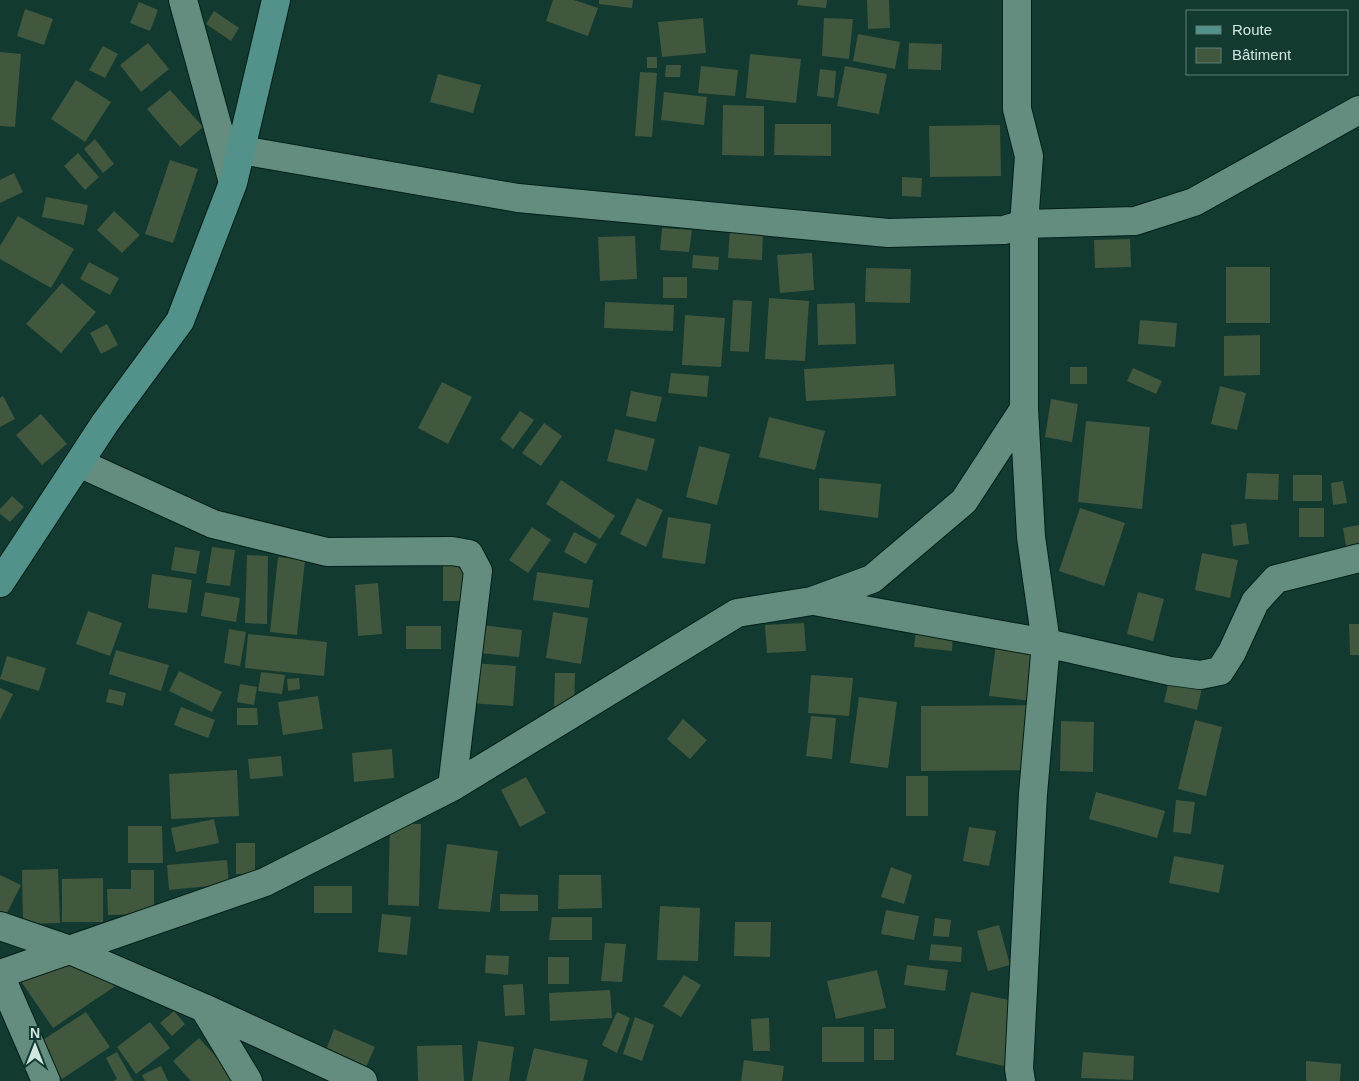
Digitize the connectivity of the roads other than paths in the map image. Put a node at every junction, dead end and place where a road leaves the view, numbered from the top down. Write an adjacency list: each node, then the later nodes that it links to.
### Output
1 (276, 0): 5 (street)
2 (1017, 0): 7 (street)
3 (182, 1): 6 (street)
4 (1359, 110): 7 (street)
5 (241, 150): 6 (street); 7 (street)
6 (233, 183): 9 (street)
7 (1024, 224): 8 (street)
8 (1024, 409): 12 (street); 13 (street)
9 (80, 463): 11 (street); 14 (street)
10 (1359, 558): 13 (street)
11 (0, 583)
12 (812, 601): 13 (street); 14 (street)
13 (1046, 643): 22 (street)
14 (452, 787): 16 (street)
15 (0, 926): 16 (street)
16 (70, 950): 17 (street); 18 (street)
17 (0, 974): 19 (street)
18 (204, 1008): 20 (street); 21 (street)
19 (46, 1081)
20 (248, 1081)
21 (364, 1081)
22 (1021, 1081)

